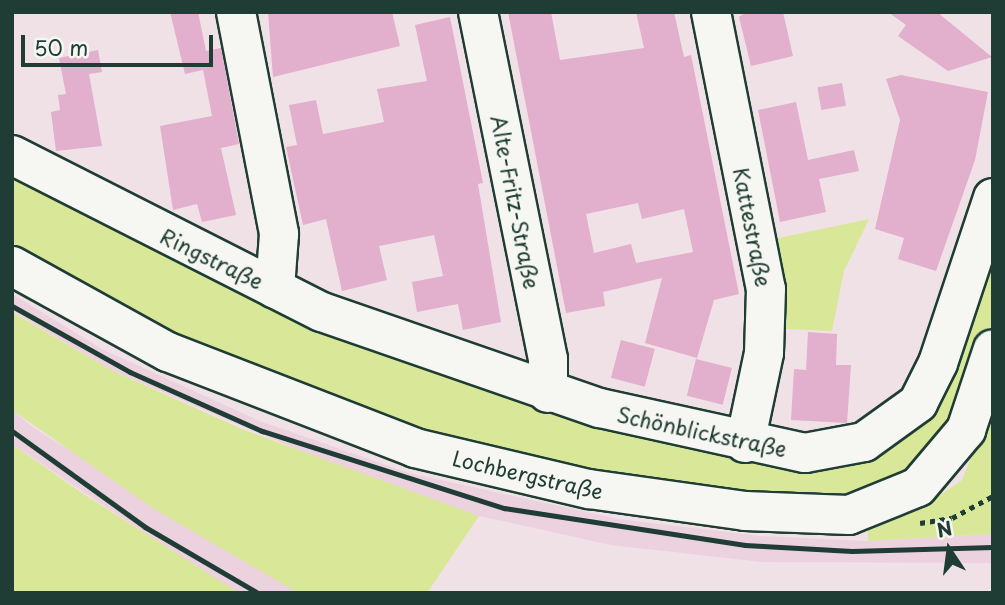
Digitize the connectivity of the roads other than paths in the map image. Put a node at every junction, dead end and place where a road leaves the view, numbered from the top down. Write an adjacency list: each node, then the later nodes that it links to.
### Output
1 (236, 12): 7 (street, Ringstraße)
2 (478, 12): 9 (street, Alte-Fritz-Straße)
3 (711, 12): 10 (street, Kattestraße)
4 (12, 155): 7 (street, Ringstraße)
5 (993, 198): 10 (street, Schönblickstraße)
6 (12, 266): 8 (street, Lochbergstraße)
7 (275, 289): 9 (street, Schönblickstraße)
8 (993, 349)
9 (548, 393): 10 (street, Schönblickstraße)
10 (745, 443)

